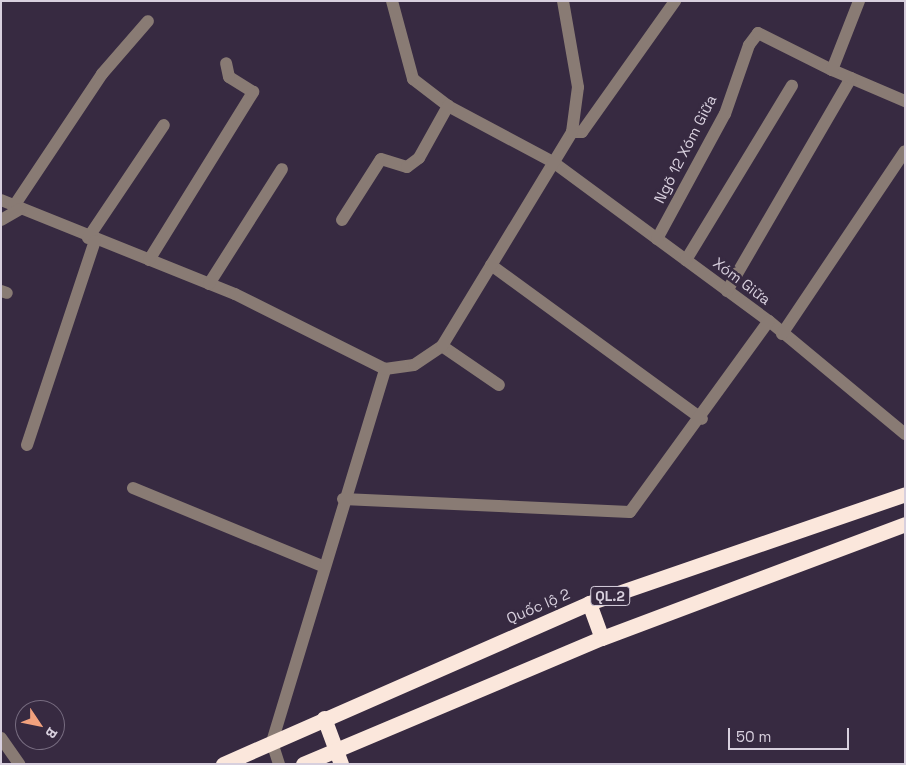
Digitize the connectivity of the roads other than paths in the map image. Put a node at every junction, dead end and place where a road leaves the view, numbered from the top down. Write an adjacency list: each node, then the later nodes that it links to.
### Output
1 (392, 1): 11 (street, Xóm Giữa)
2 (563, 1): 13 (street)
3 (675, 1): 13 (street)
4 (859, 1): 7 (street)
5 (148, 21): 18 (street)
6 (226, 63): 23 (street)
7 (832, 70): 8 (street); 22 (street, Ngõ 12 Xóm Giữa)
8 (851, 78): 10 (street); 27 (street)
9 (792, 86): 24 (street)
10 (905, 101)
11 (448, 106): 15 (street, Xóm Giữa); 20 (street)
12 (164, 126): 21 (street)
13 (572, 132): 15 (street)
14 (905, 151): 29 (street)
15 (554, 162): 22 (street, Xóm Giữa); 25 (street)
16 (282, 169): 26 (street)
17 (1, 200): 18 (street)
18 (17, 208): 19 (street); 21 (street)
19 (1, 220)
20 (342, 220)
21 (91, 239): 23 (street); 35 (street)
22 (657, 239): 24 (street, Xóm Giữa)
23 (149, 260): 26 (street)
24 (686, 260): 27 (street, Xóm Giữa)
25 (491, 265): 30 (street); 33 (street)
26 (209, 284): 31 (street)
27 (727, 290): 28 (street, Xóm Giữa)
28 (769, 322): 29 (street, Xóm Giữa); 33 (street)
29 (782, 334): 34 (street, Xóm Giữa)
30 (442, 346): 31 (street); 32 (street)
31 (385, 369): 38 (street)
32 (499, 385)
33 (702, 419): 38 (street)
34 (905, 434)
35 (26, 445)
36 (133, 488): 40 (street)
37 (905, 494): 41 (highway, Quốc lộ 2 / QL.2)
38 (343, 499): 40 (street)
39 (905, 524): 42 (highway, QL.2)
40 (322, 566): 45 (street)
41 (590, 603): 42 (highway); 43 (highway, Quốc lộ 2 / QL.2)
42 (602, 638): 46 (highway, QL.2)
43 (324, 718): 45 (highway, Quốc lộ 2 / QL.2); 46 (highway)
44 (1, 738): 47 (street)
45 (272, 742): 48 (highway, Quốc lộ 2 / QL.2); 49 (street)
46 (339, 756): 50 (highway, QL.2)
47 (19, 764)
48 (223, 764)
49 (279, 764)
50 (303, 764)

